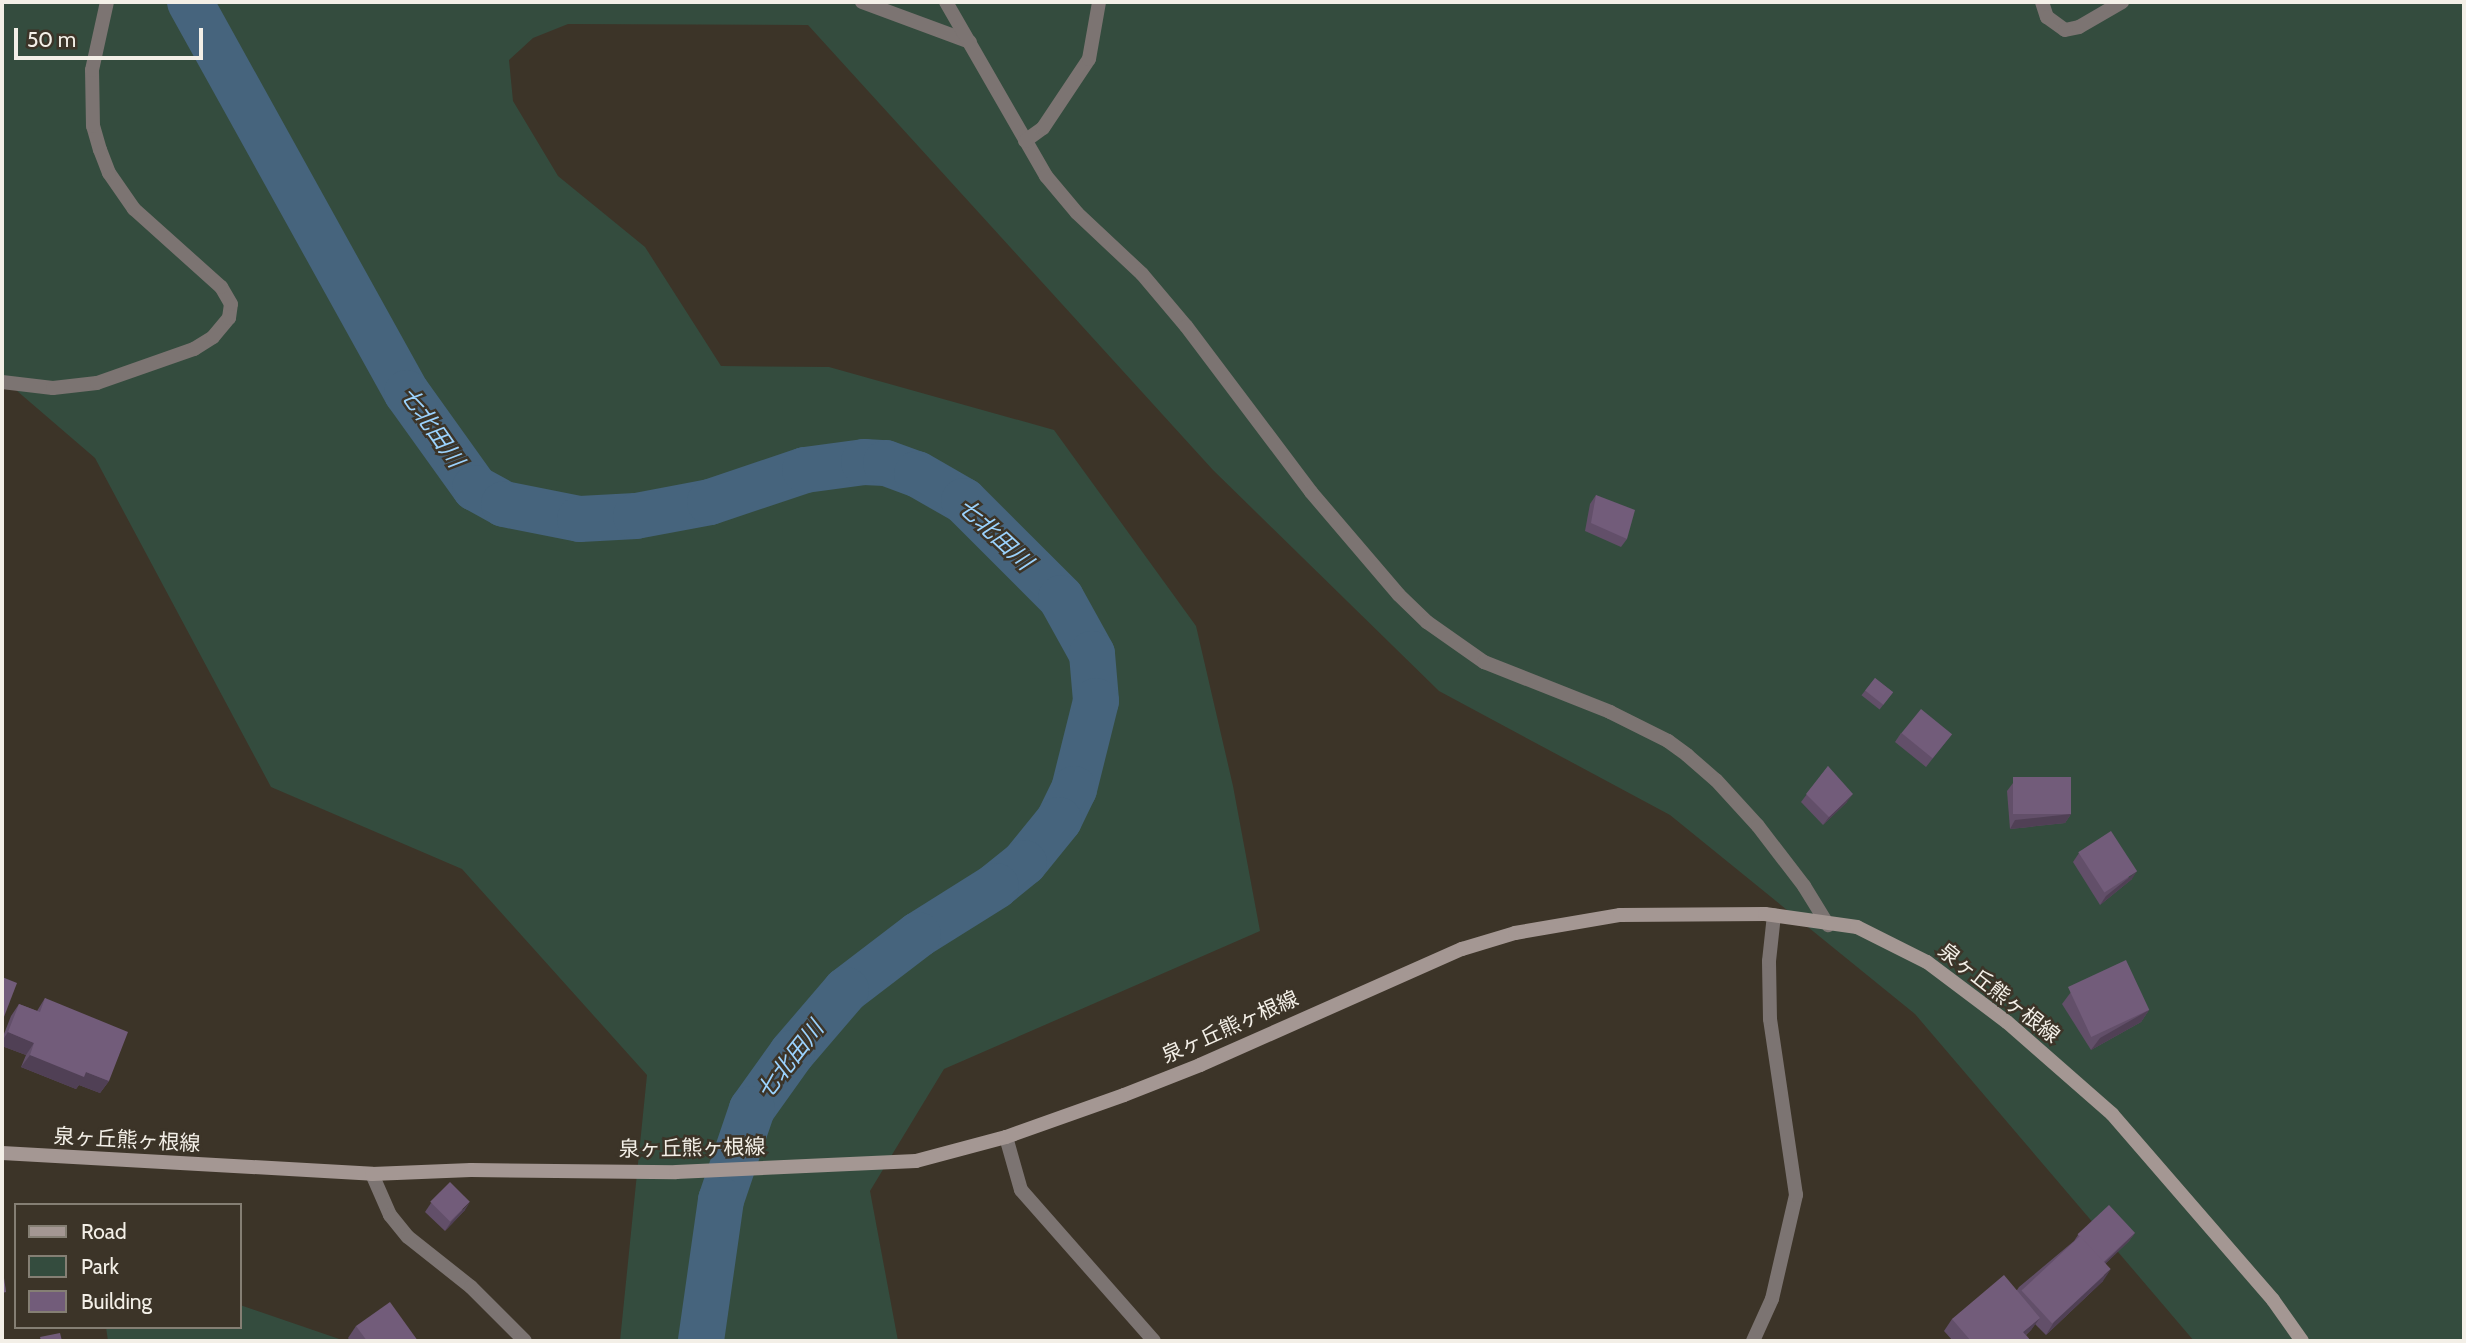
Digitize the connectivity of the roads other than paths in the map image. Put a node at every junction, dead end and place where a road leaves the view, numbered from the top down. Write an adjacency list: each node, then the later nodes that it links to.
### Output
1 (107, 2): 9 (street)
2 (862, 2): 7 (street)
3 (946, 2): 7 (street)
4 (1099, 2): 8 (street)
5 (2042, 2): 6 (street)
6 (2122, 2)
7 (970, 42): 8 (street)
8 (1025, 141): 11 (street)
9 (2, 382)
10 (1774, 915): 11 (main road, 泉ヶ丘熊ヶ根線); 12 (main road, 泉ヶ丘熊ヶ根線); 17 (street)
11 (1828, 925): 18 (main road, 泉ヶ丘熊ヶ根線)
12 (1006, 1137): 14 (main road, 泉ヶ丘熊ヶ根線); 16 (street)
13 (2, 1153): 14 (main road, 泉ヶ丘熊ヶ根線)
14 (372, 1174): 15 (street)
15 (525, 1341)
16 (1154, 1341)
17 (1753, 1341)
18 (2302, 1341)

